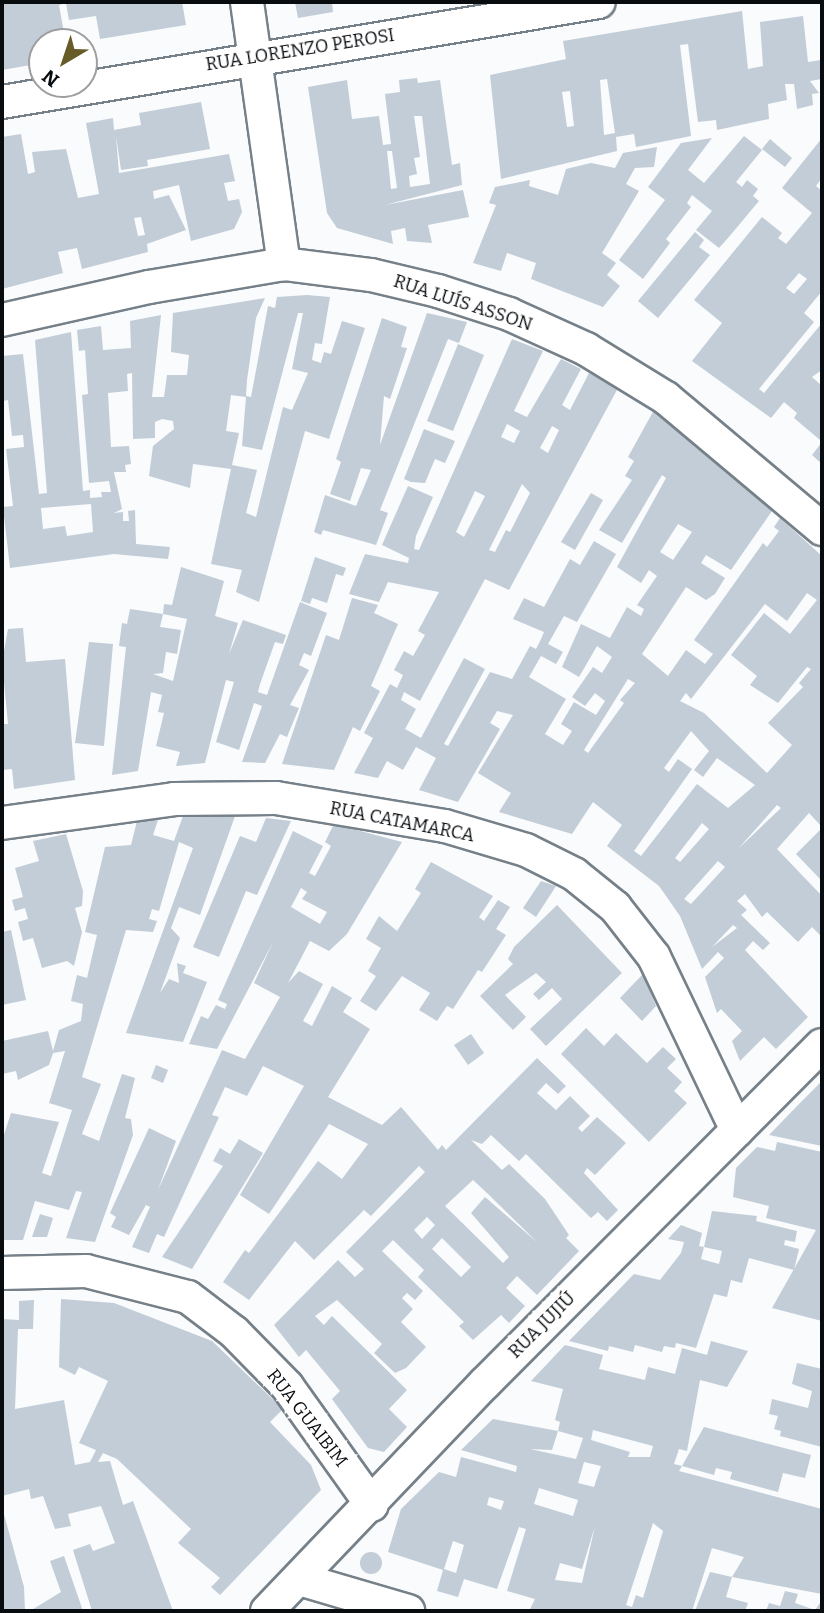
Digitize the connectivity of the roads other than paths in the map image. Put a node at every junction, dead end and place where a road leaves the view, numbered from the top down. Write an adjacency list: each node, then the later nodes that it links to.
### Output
1 (247, 2): 3 (street)
2 (599, 2): 3 (street, RUA LORENZO PEROSI)
3 (257, 56): 4 (street, RUA LORENZO PEROSI); 5 (street)
4 (2, 102)
5 (284, 264): 6 (street, RUA LUÍS ASSON); 7 (street, RUA LUÍS ASSON)
6 (2, 320)
7 (822, 529)
8 (2, 823): 10 (street, RUA CATAMARCA)
9 (822, 1045): 10 (street, RUA JUJIÚ)
10 (737, 1130): 12 (street, RUA JUJIÚ)
11 (2, 1273): 12 (street, RUA GUAIBIM)
12 (372, 1505): 13 (street, RUA JUJIÚ)
13 (299, 1579): 14 (street, RUA JUJIÚ); 15 (street)
14 (267, 1611)
15 (408, 1611)

